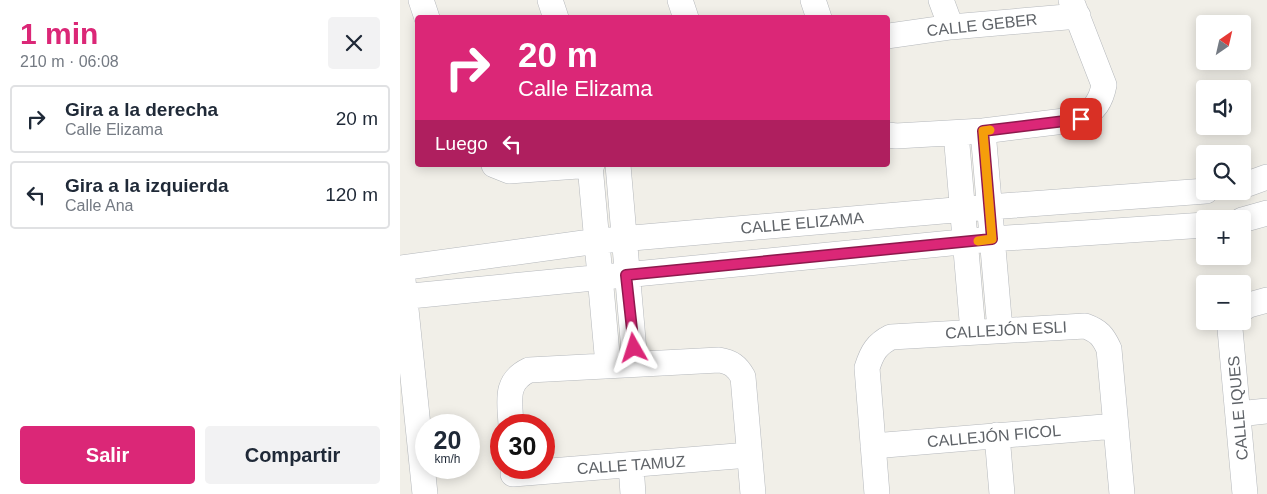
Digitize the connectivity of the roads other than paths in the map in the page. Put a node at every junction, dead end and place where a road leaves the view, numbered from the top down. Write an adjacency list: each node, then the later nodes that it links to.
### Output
1 (421, 0): 7 (street)
2 (550, 0): 8 (street)
3 (680, 0): 9 (street)
4 (813, 0): 10 (street)
5 (941, 0): 11 (street)
6 (1074, 8): 11 (street, CALLE GEBER); 13 (street)
7 (426, 15)
8 (555, 15)
9 (685, 15)
10 (818, 15)
11 (951, 27): 12 (street, CALLE GEBER)
12 (890, 36)
13 (983, 131): 14 (street); 23 (street)
14 (956, 133): 15 (street); 24 (street)
15 (890, 135)
16 (499, 167): 17 (street)
17 (564, 167)
18 (591, 167): 30 (street)
19 (618, 167): 28 (street)
20 (1267, 177): 21 (street)
21 (1251, 183)
22 (1196, 192): 23 (street, CALLE ELIZAMA)
23 (989, 207): 24 (street, CALLE ELIZAMA); 29 (street)
24 (964, 210): 28 (street, CALLE ELIZAMA); 31 (street)
25 (1267, 213): 26 (street)
26 (1251, 217)
27 (1196, 226): 29 (street)
28 (623, 239): 30 (street, CALLE ELIZAMA); 33 (street)
29 (992, 239): 31 (street); 38 (street)
30 (598, 241): 32 (street, CALLE ELIZAMA); 34 (street)
31 (966, 242): 33 (street); 40 (street)
32 (401, 268): 35 (street)
33 (626, 275): 34 (street); 41 (street)
34 (600, 278): 35 (street); 42 (street)
35 (402, 297): 52 (street)
36 (1267, 300): 37 (street)
37 (1251, 304)
38 (1000, 330): 40 (street, CALLEJÓN ESLI); 46 (street, CALLEJÓN ESLI)
39 (1230, 330): 45 (street, CALLE IQUES)
40 (974, 332): 48 (street, CALLEJÓN ESLI)
41 (635, 363): 42 (street); 49 (street)
42 (608, 365): 44 (street)
43 (1267, 411): 45 (street)
44 (511, 414)
45 (1238, 414): 58 (street, CALLE IQUES)
46 (1116, 426): 47 (street, CALLEJÓN FICOL); 57 (street)
47 (997, 435): 48 (street, CALLEJÓN FICOL); 56 (street)
48 (873, 446): 55 (street)
49 (749, 456): 50 (street, CALLE TAMUZ); 54 (street)
50 (631, 465): 51 (street, CALLE TAMUZ); 53 (street)
51 (555, 473)
52 (425, 494)
53 (633, 494)
54 (753, 494)
55 (877, 494)
56 (1002, 494)
57 (1122, 494)
58 (1245, 494)

